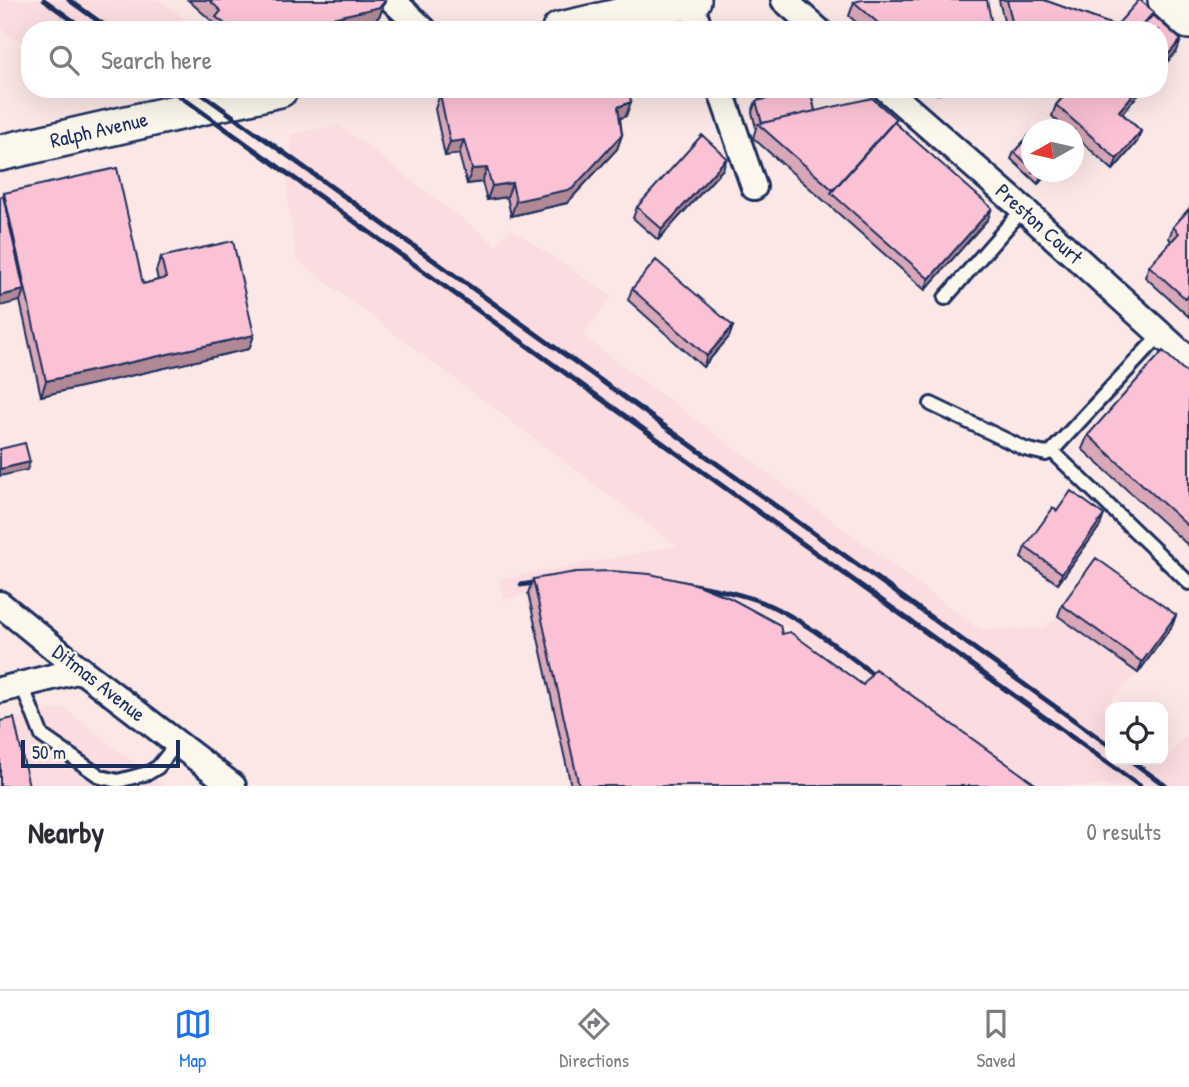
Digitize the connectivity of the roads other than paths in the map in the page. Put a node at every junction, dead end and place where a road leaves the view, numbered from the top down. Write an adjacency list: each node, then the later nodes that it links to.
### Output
1 (392, 0): 5 (street)
2 (692, 0): 6 (main road); 7 (street)
3 (784, 0): 8 (street)
4 (1166, 0): 9 (main road)
5 (414, 21)
6 (600, 21)
7 (698, 21)
8 (808, 21)
9 (1189, 21)
10 (240, 98): 13 (main road, Ralph Avenue)
11 (723, 98): 14 (street)
12 (896, 98): 15 (street, Preston Court)
13 (0, 153)
14 (754, 187)
15 (1023, 209): 16 (lane); 17 (street, Preston Court)
16 (945, 298)
17 (1160, 335): 18 (street, Preston Court); 20 (lane)
18 (1189, 360)
19 (931, 404): 20 (lane)
20 (1052, 451): 21 (lane)
21 (1189, 583)
22 (0, 604): 23 (street, Ditmas Avenue)
23 (81, 670): 24 (street); 25 (street, Ditmas Avenue)
24 (11, 688): 25 (lane)
25 (177, 743): 26 (street, Ditmas Avenue)
26 (233, 786)

